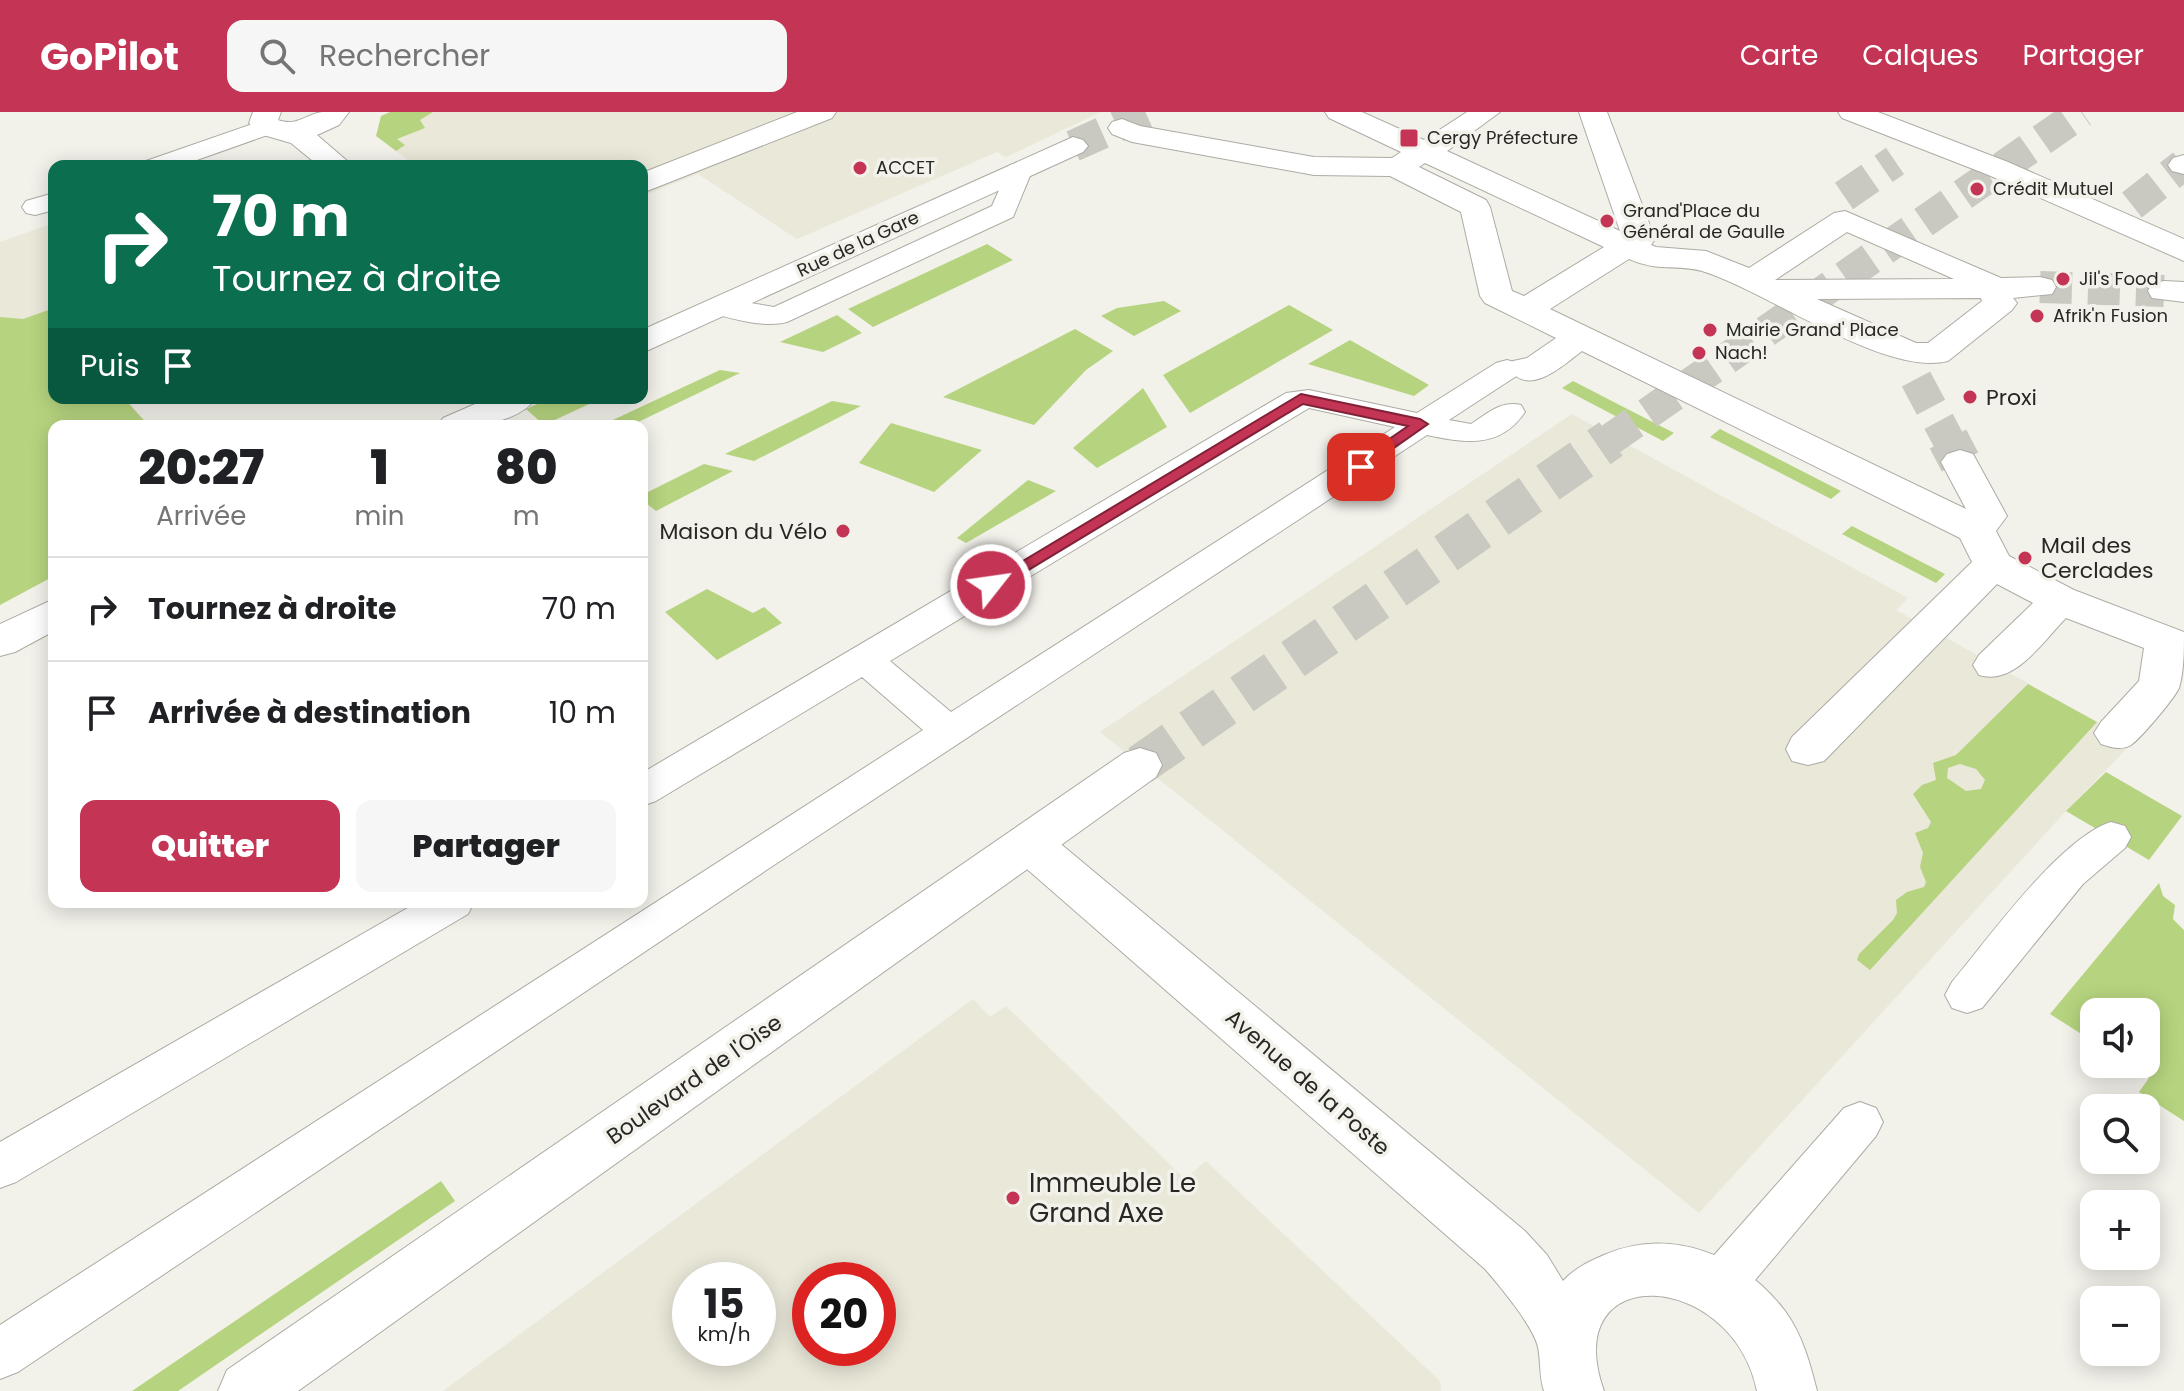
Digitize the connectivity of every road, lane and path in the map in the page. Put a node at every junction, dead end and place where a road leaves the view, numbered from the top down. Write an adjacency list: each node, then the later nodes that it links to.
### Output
1 (822, 112): 19 (street)
2 (1158, 112): 18 (street)
3 (1332, 112): 18 (street)
4 (1339, 112): 12 (street)
5 (1486, 112): 12 (street)
6 (1593, 112): 21 (street)
7 (1852, 112): 10 (street)
8 (334, 114): 9 (street); 15 (street)
9 (270, 119): 13 (lane); 14 (street)
10 (1927, 142): 16 (street); 22 (street)
11 (1073, 146): 29 (street, Rue de la Gare)
12 (1424, 152): 17 (street); 21 (street)
13 (170, 160)
14 (330, 160)
15 (342, 160)
16 (1895, 161)
17 (1396, 167): 18 (street); 27 (street)
18 (1328, 173)
19 (648, 182)
20 (1844, 208): 23 (street); 24 (street); 26 (street)
21 (1628, 247): 23 (street); 27 (street)
22 (2184, 251)
23 (1760, 284): 26 (street); 31 (street)
24 (1990, 287): 25 (street); 26 (street); 31 (street)
25 (2040, 287)
26 (1886, 291): 31 (street)
27 (1525, 310): 28 (street)
28 (1579, 338): 30 (street); 37 (street)
29 (648, 340)
30 (1526, 366): 35 (lane)
31 (1919, 366)
32 (505, 404): 34 (street)
33 (1510, 412): 35 (lane)
34 (469, 420)
35 (1420, 424): 42 (lane); 44 (lane)
36 (1960, 462): 37 (street)
37 (1985, 548): 38 (street); 46 (street)
38 (2060, 600): 41 (street); 43 (street)
39 (48, 616): 40 (street)
40 (0, 642)
41 (2175, 644): 45 (street)
42 (864, 659): 44 (lane); 48 (lane)
43 (1994, 665)
44 (950, 732): 56 (lane)
45 (2116, 733)
46 (1808, 749)
47 (1140, 765): 50 (street, Boulevard de l'Oise)
48 (648, 787)
49 (2111, 837): 52 (lane)
50 (1028, 843): 57 (street, Avenue de la Poste); 59 (street, Boulevard de l'Oise)
51 (443, 908): 54 (lane)
52 (1967, 995)
53 (1860, 1122): 55 (lane)
54 (0, 1167)
55 (1718, 1287): 57 (street); 58 (street)
56 (0, 1354)
57 (1570, 1366)
58 (1789, 1389)
59 (248, 1391)

